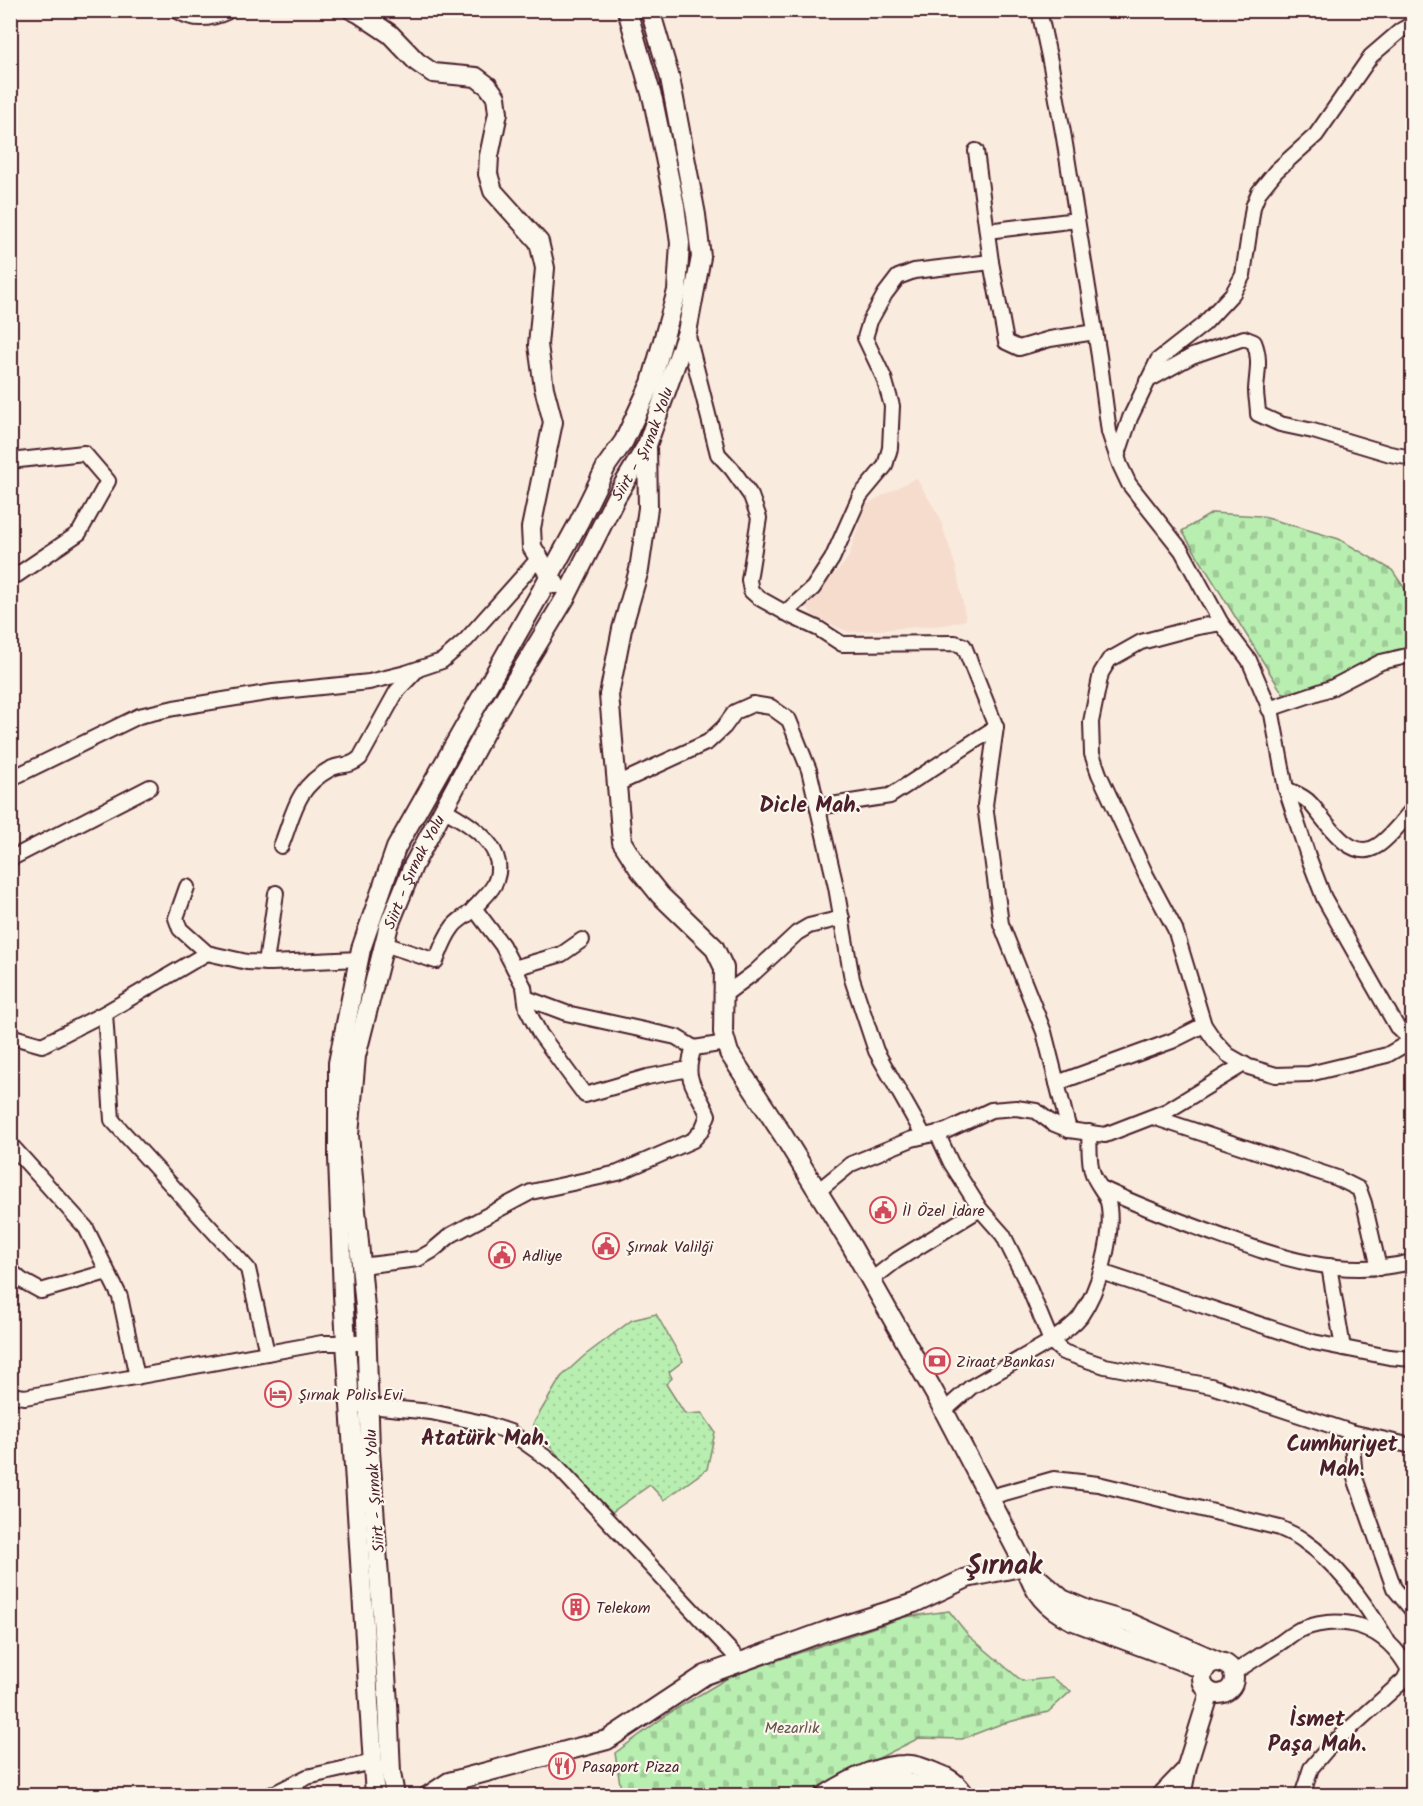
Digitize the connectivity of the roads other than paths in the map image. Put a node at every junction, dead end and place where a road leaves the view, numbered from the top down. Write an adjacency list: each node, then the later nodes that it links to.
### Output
1 (180, 10): 2 (street)
2 (226, 10)
3 (352, 10): 20 (street)
4 (627, 10): 15 (street, Siirt - Şırnak Yolu)
5 (650, 10): 12 (street, Siirt - Şırnak Yolu)
6 (1039, 10): 9 (street)
7 (1413, 24): 14 (street)
8 (976, 151): 10 (street)
9 (1077, 220): 10 (street); 13 (street)
10 (987, 231): 11 (street)
11 (991, 261): 13 (street); 24 (street)
12 (687, 332): 16 (street, Siirt - Şırnak Yolu); 24 (street)
13 (1095, 332): 17 (street)
14 (1146, 382): 17 (street); 18 (street)
15 (624, 441): 16 (street); 22 (street, Siirt - Şırnak Yolu)
16 (647, 445): 23 (street, Siirt - Şırnak Yolu); 31 (street)
17 (1117, 457): 25 (street)
18 (1413, 458)
19 (10, 461): 21 (street)
20 (538, 558): 22 (street); 27 (street)
21 (10, 577)
22 (550, 577): 23 (street); 46 (street, Siirt - Şırnak Yolu)
23 (566, 597): 35 (street, Siirt - Şırnak Yolu)
24 (785, 613): 29 (street)
25 (1221, 623): 28 (street); 52 (street)
26 (1413, 658): 28 (street)
27 (417, 670): 30 (street); 37 (street)
28 (1269, 709): 33 (street)
29 (996, 727): 34 (street); 59 (street)
30 (10, 779)
31 (617, 784): 34 (street); 49 (street)
32 (150, 787): 38 (street)
33 (1286, 789): 36 (street); 54 (street)
34 (818, 807): 42 (street)
35 (443, 809): 41 (street); 44 (street, Siirt - Şırnak Yolu)
36 (1413, 810)
37 (281, 846)
38 (10, 859)
39 (187, 887): 45 (street)
40 (276, 893): 47 (street)
41 (474, 908): 44 (street); 48 (street)
42 (842, 918): 49 (street); 63 (street)
43 (582, 940): 48 (street)
44 (384, 944): 69 (street, Siirt - Şırnak Yolu)
45 (207, 953): 47 (street); 51 (street)
46 (359, 959): 47 (street); 77 (street, Siirt - Şırnak Yolu)
47 (266, 963)
48 (514, 968): 50 (street)
49 (724, 995): 55 (street)
50 (526, 998): 56 (street); 58 (street)
51 (105, 1013): 53 (street); 80 (street)
52 (1204, 1025): 57 (street); 59 (street)
53 (10, 1036)
54 (1412, 1041): 57 (street)
55 (726, 1043): 56 (street); 66 (street)
56 (694, 1048): 58 (street)
57 (1244, 1064): 60 (street)
58 (689, 1069): 69 (street)
59 (1057, 1083): 61 (street)
60 (1153, 1117): 62 (street); 71 (street)
61 (1069, 1130): 62 (street); 63 (street)
62 (1089, 1132): 65 (street)
63 (930, 1134): 66 (street); 67 (street)
64 (10, 1144): 73 (street)
65 (1099, 1187): 70 (street); 74 (street)
66 (818, 1191): 75 (street)
67 (980, 1209): 75 (street); 76 (street)
68 (1413, 1262): 71 (street)
69 (361, 1266): 78 (street, Siirt - Şırnak Yolu)
70 (1329, 1266): 71 (street); 79 (street)
71 (1379, 1268)
72 (10, 1270): 73 (street)
73 (107, 1272): 82 (street)
74 (1101, 1272): 76 (street); 79 (street)
75 (870, 1281): 85 (street)
76 (1052, 1341): 85 (street); 86 (street)
77 (348, 1342): 78 (street); 80 (street); 84 (street, Siirt - Şırnak Yolu)
78 (368, 1343): 84 (street, Siirt - Şırnak Yolu)
79 (1343, 1348): 81 (street)
80 (267, 1353): 82 (street)
81 (1413, 1359)
82 (137, 1377): 83 (street)
83 (10, 1395)
84 (360, 1405): 93 (street); 98 (street, Siirt - Şırnak Yolu); 102 (street, Siirt - Şırnak Yolu)
85 (944, 1410): 88 (street)
86 (1351, 1432): 87 (street); 90 (street)
87 (1413, 1446)
88 (990, 1497): 89 (street); 91 (street)
89 (1025, 1566): 93 (street); 94 (street); 95 (street)
90 (1413, 1610)
91 (1387, 1640): 92 (street); 94 (street)
92 (1406, 1649): 96 (street)
93 (741, 1662): 103 (street)
94 (1228, 1668): 95 (street); 97 (street)
95 (1205, 1670): 97 (street)
96 (1411, 1673): 110 (street)
97 (1210, 1692): 99 (street)
98 (373, 1762): 100 (street); 101 (street, Siirt - Şırnak Yolu)
99 (1187, 1766): 108 (street); 109 (street)
100 (269, 1796)
101 (375, 1796)
102 (395, 1796)
103 (428, 1796)
104 (824, 1796): 107 (street)
105 (854, 1796): 106 (street)
106 (946, 1796)
107 (965, 1796)
108 (1158, 1796)
109 (1180, 1796)
110 (1302, 1796)

